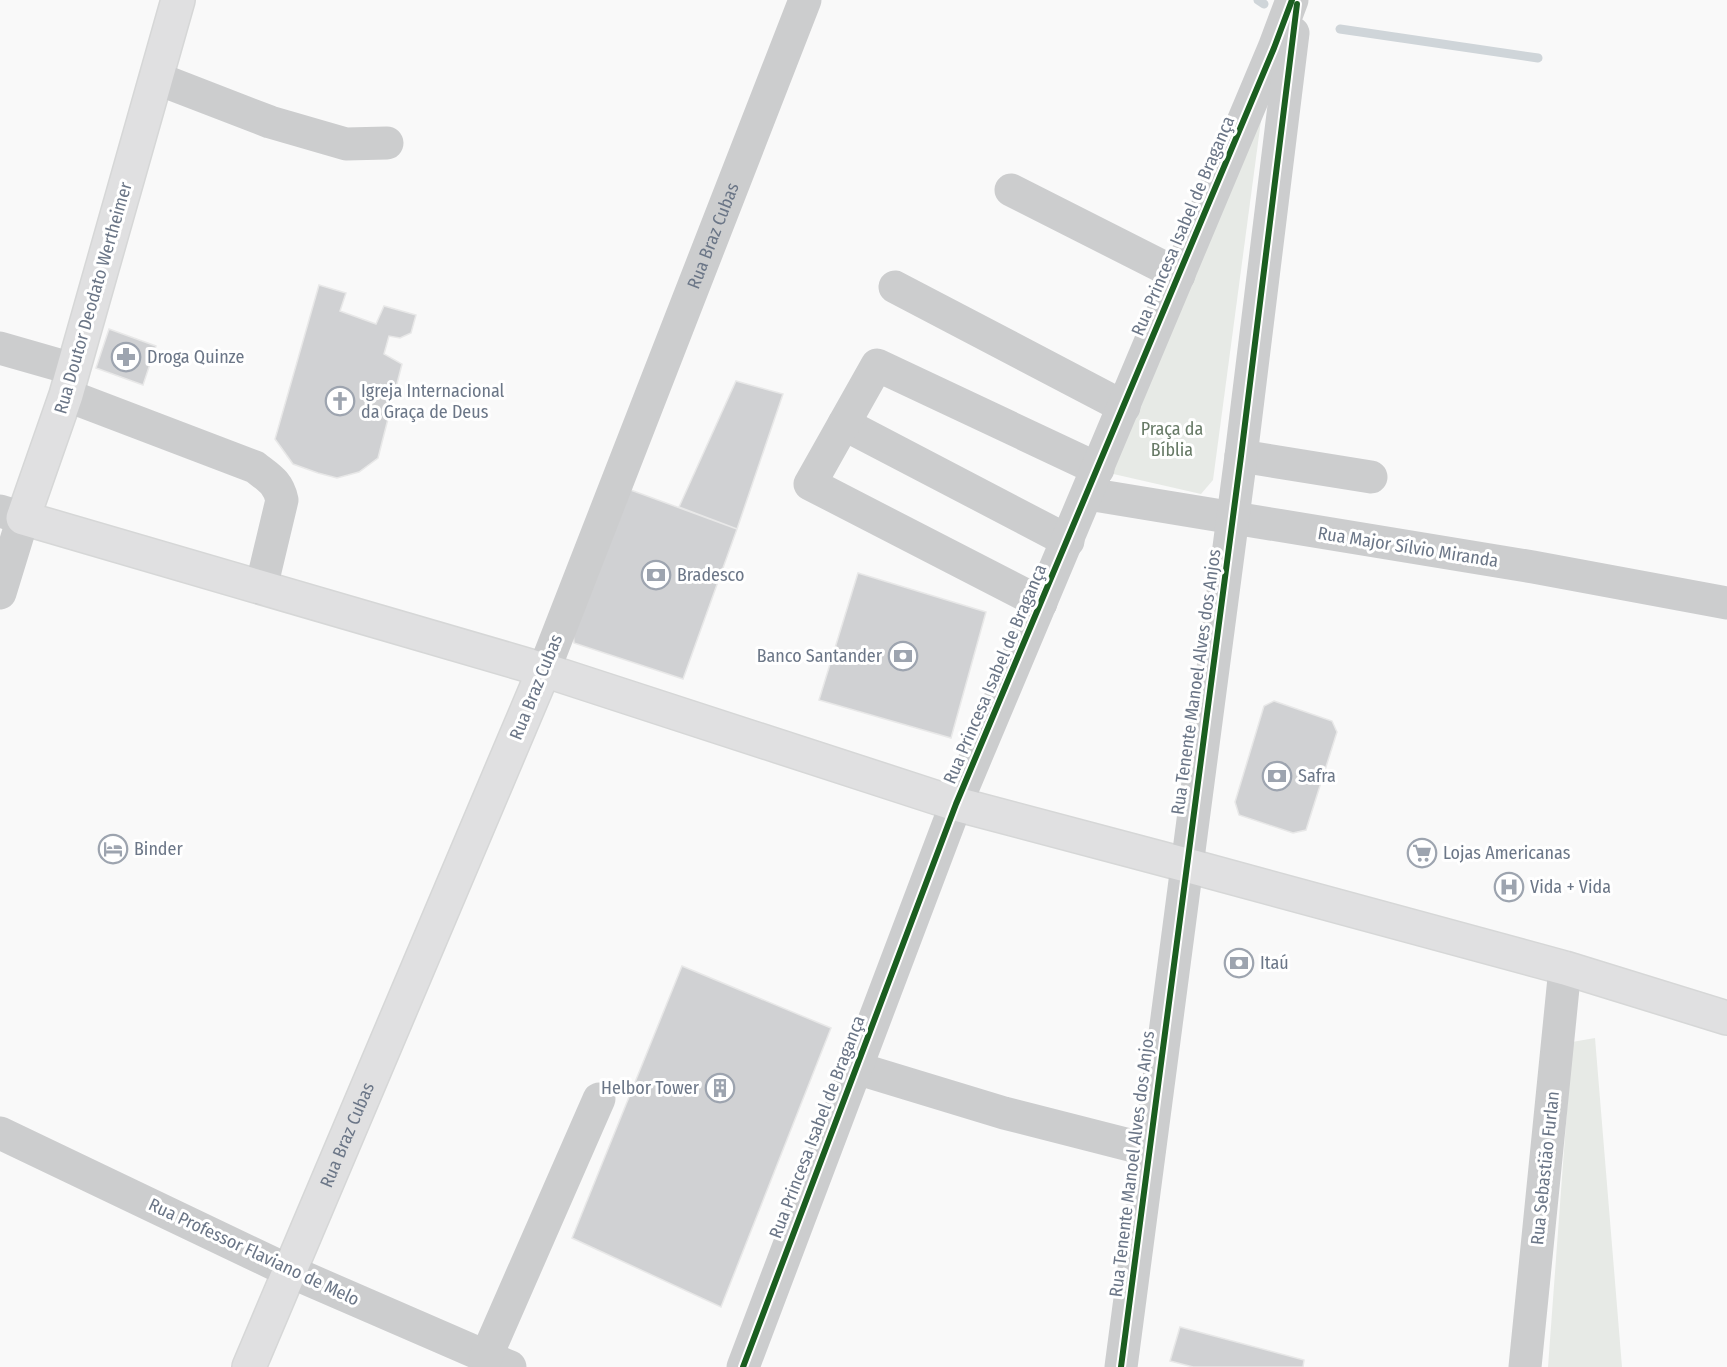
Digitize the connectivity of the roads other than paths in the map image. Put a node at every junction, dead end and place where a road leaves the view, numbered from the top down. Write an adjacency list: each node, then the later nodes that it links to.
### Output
1 (178, 0): 6 (main road, Rua Doutor Deodato Wertheimer)
2 (805, 0): 25 (street, Rua Braz Cubas)
3 (1292, 0): 5 (street, Rua Princesa Isabel de Bragança)
4 (1297, 0): 5 (street, Rua Tenente Manoel Alves dos Anjos)
5 (1282, 52): 9 (street, Rua Princesa Isabel de Bragança); 15 (street, Rua Tenente Manoel Alves dos Anjos)
6 (156, 78): 7 (street); 12 (main road, Rua Doutor Deodato Wertheimer)
7 (387, 143)
8 (1011, 190): 9 (street)
9 (1179, 275): 13 (street, Rua Princesa Isabel de Bragança)
10 (895, 287): 13 (street)
11 (0, 348): 12 (street)
12 (70, 382): 18 (main road, Rua Doutor Deodato Wertheimer); 21 (street)
13 (1124, 407): 17 (street, Rua Princesa Isabel de Bragança)
14 (844, 424): 17 (street, Rua Major Sílvio Miranda); 20 (street); 23 (street)
15 (1241, 456): 16 (street); 19 (street, Rua Tenente Manoel Alves dos Anjos)
16 (1371, 477)
17 (1093, 482): 19 (street, Rua Major Sílvio Miranda); 20 (street, Rua Princesa Isabel de Bragança)
18 (12, 514): 21 (main road); 22 (street, Rua Doutor Deodato Wertheimer)
19 (1233, 519): 24 (street, Rua Major Sílvio Miranda); 27 (street, Rua Tenente Manoel Alves dos Anjos)
20 (1068, 541): 23 (street, Rua Princesa Isabel de Bragança)
21 (261, 588): 25 (main road)
22 (0, 593)
23 (1041, 603): 26 (street, Rua Princesa Isabel de Bragança)
24 (1727, 603)
25 (544, 670): 26 (main road); 34 (main road, Rua Braz Cubas)
26 (956, 804): 27 (main road); 30 (street, Rua Princesa Isabel de Bragança)
27 (1186, 865): 28 (main road); 33 (street, Rua Tenente Manoel Alves dos Anjos)
28 (1565, 968): 29 (main road); 39 (street, Rua Sebastião Furlan)
29 (1727, 1018)
30 (856, 1068): 33 (street); 37 (street, Rua Princesa Isabel de Bragança)
31 (599, 1099): 35 (street)
32 (0, 1132): 34 (street, Rua Professor Flaviano de Melo)
33 (1149, 1150): 38 (street, Rua Tenente Manoel Alves dos Anjos)
34 (289, 1271): 35 (street, Rua Professor Flaviano de Melo); 36 (main road, Rua Braz Cubas)
35 (498, 1362)
36 (249, 1367)
37 (743, 1367)
38 (1120, 1367)
39 (1525, 1367)

